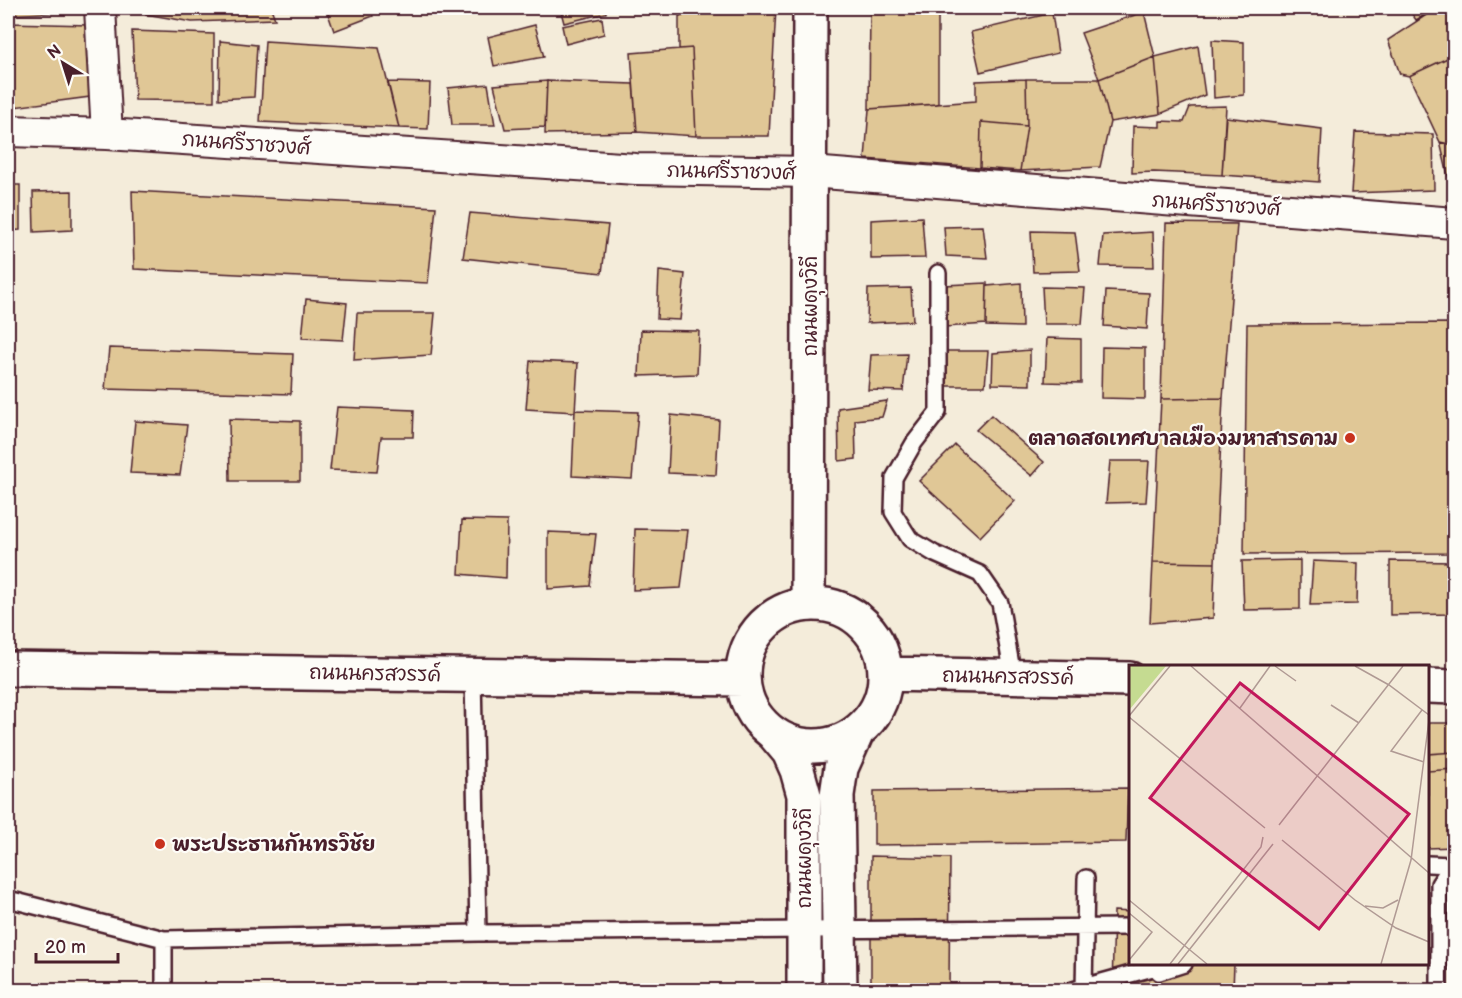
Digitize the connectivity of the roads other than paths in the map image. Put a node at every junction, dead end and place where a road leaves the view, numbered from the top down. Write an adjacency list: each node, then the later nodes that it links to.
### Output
1 (100, 8): 4 (street)
2 (810, 8): 5 (main road, ถนนผดุงวิถี)
3 (8, 131): 4 (street, ภนนศรีราชวงศ์)
4 (107, 134): 5 (street, ภนนศรีราชวงศ์)
5 (810, 172): 6 (street, ภนนศรีราชวงศ์); 8 (main road, ถนนผดุงวิถี)
6 (1455, 223)
7 (938, 273): 12 (lane)
8 (808, 604): 10 (main road); 13 (main road)
9 (8, 669): 11 (main road, ถนนนครสวรรค์)
10 (886, 674): 12 (main road, ถนนนครสวรรค์); 17 (main road)
11 (472, 675): 13 (main road, ถนนนครสวรรค์); 24 (lane)
12 (1012, 676): 14 (main road, ถนนนครสวรรค์)
13 (743, 679): 18 (main road)
14 (1129, 679)
15 (1429, 686): 16 (main road)
16 (1455, 687)
17 (857, 732): 18 (main road); 30 (main road, ถนนผดุงวิถี)
18 (773, 733): 29 (main road, ถนนผดุงวิถี)
19 (1429, 864): 20 (lane)
20 (1453, 865): 34 (lane)
21 (1086, 878): 32 (lane)
22 (8, 899): 25 (lane)
23 (1129, 927): 24 (lane)
24 (478, 933): 25 (lane)
25 (164, 939): 28 (lane)
26 (1160, 965): 31 (lane)
27 (1178, 965): 33 (lane)
28 (164, 990)
29 (804, 990)
30 (840, 990)
31 (1073, 990)
32 (1084, 990)
33 (1101, 990)
34 (1439, 990)

